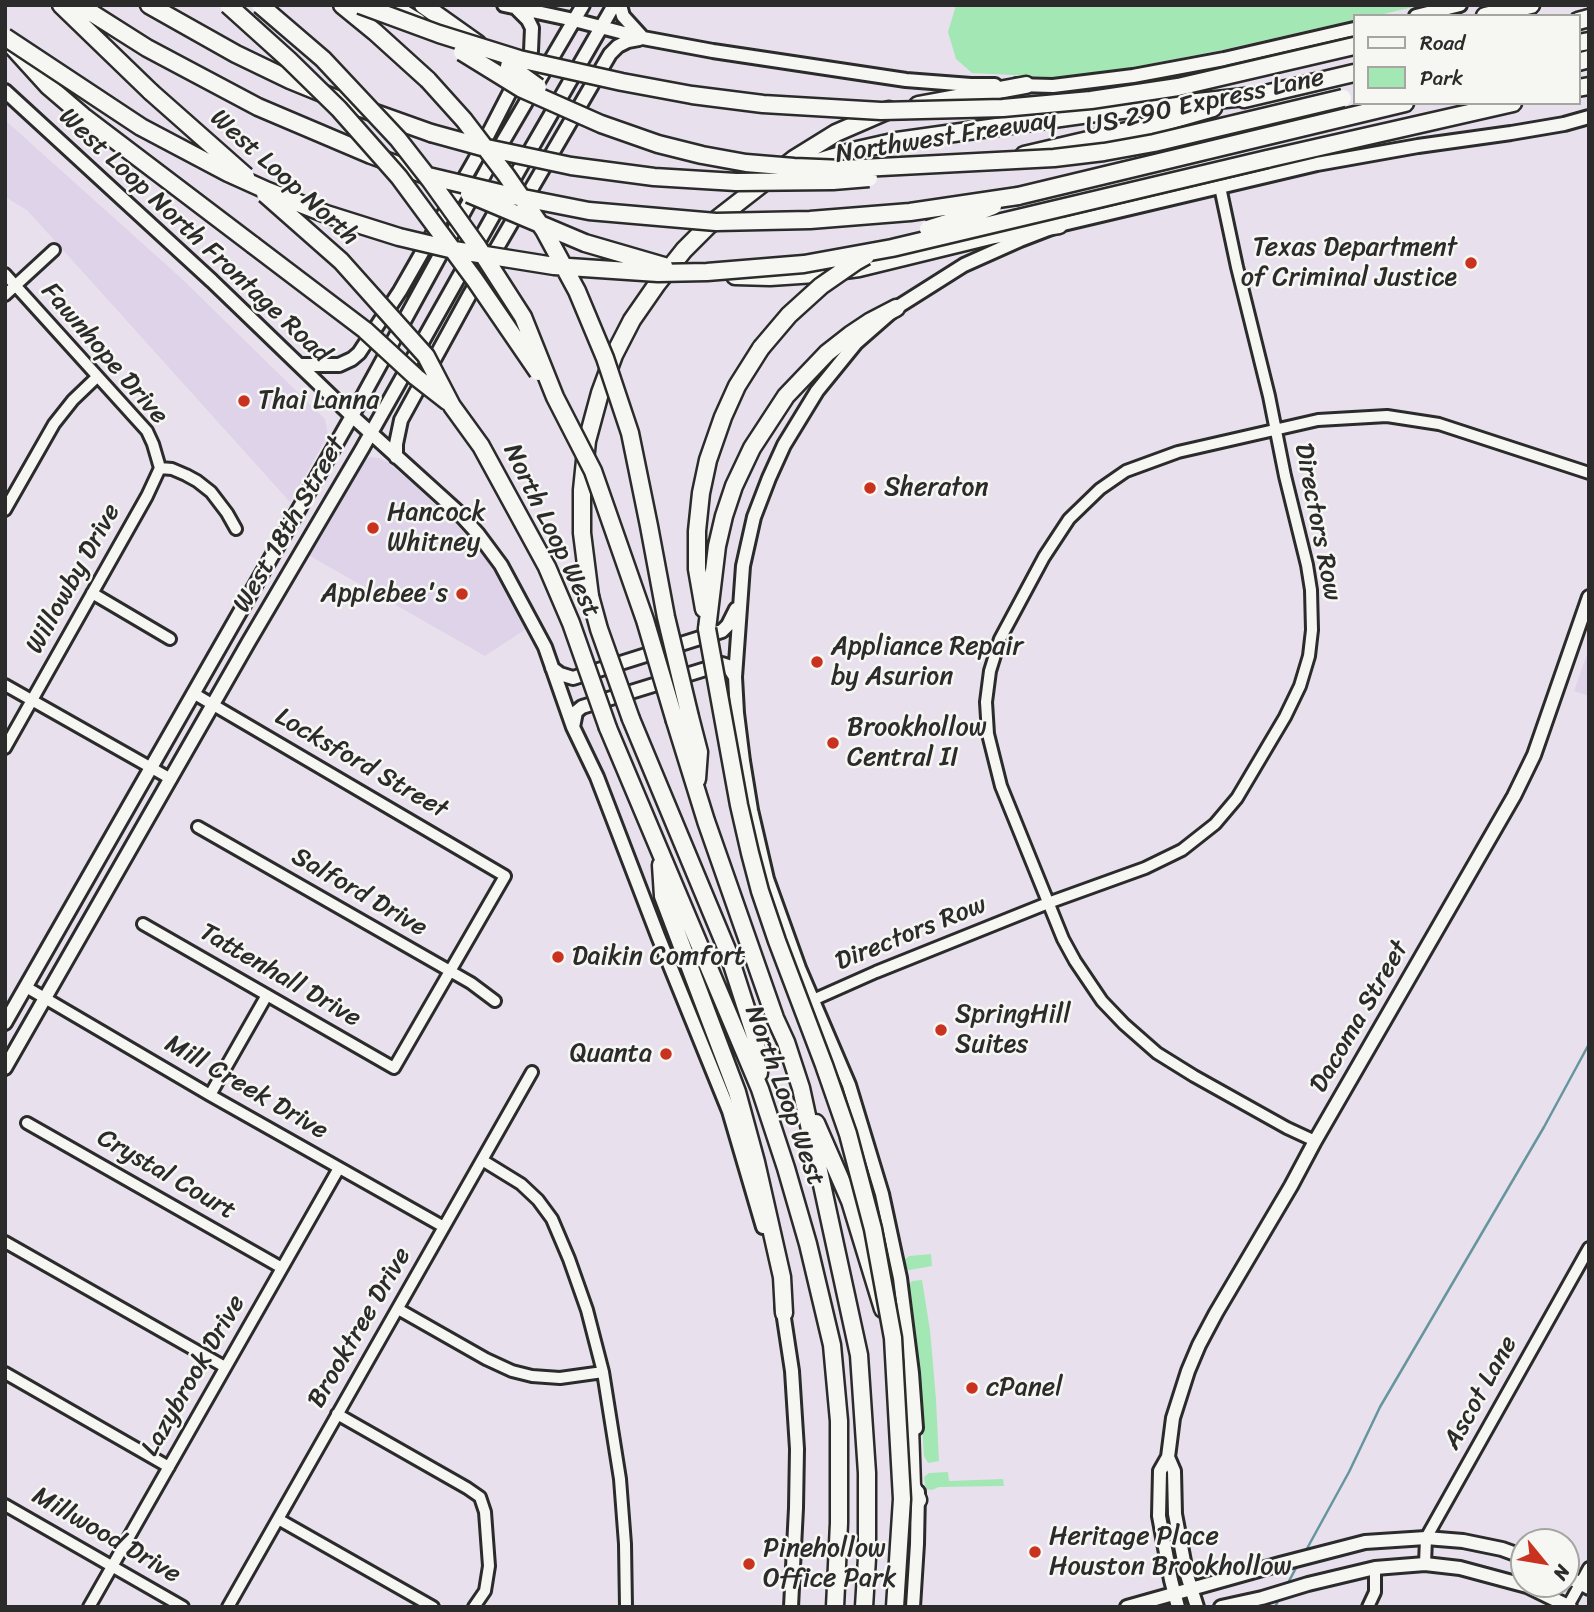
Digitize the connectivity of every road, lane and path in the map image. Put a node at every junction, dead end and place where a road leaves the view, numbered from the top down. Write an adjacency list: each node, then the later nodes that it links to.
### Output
1 (61, 5): 48 (highway, West Loop North, bridge)
2 (79, 5): 35 (highway, bridge)
3 (149, 5): 27 (highway, Northwest Freeway, bridge)
4 (228, 5): 47 (highway, bridge)
5 (260, 5): 47 (highway, bridge)
6 (342, 5): 70 (highway, bridge)
7 (360, 5): 23 (highway, bridge)
8 (390, 5): 32 (highway, US 290 Express Lane, bridge)
9 (423, 5): 32 (highway, bridge)
10 (583, 5): 18 (main road, West 18th Street)
11 (614, 5): 19 (main road, West 18th Street)
12 (620, 5): 22 (main road)
13 (1460, 5): 16 (main road)
14 (1531, 5): 17 (highway)
15 (510, 7): 18 (main road); 45 (main road)
16 (1424, 14)
17 (1493, 14)
18 (574, 20): 19 (main road); 49 (main road, West 18th Street)
19 (601, 27): 22 (main road); 51 (main road, West 18th Street)
20 (1352, 29): 25 (main road)
21 (5, 38): 33 (highway, bridge); 48 (highway, bridge)
22 (643, 38): 25 (main road); 52 (main road)
23 (1352, 46)
24 (1352, 73): 27 (highway, Northwest Freeway)
25 (1026, 85): 38 (highway)
26 (5, 91): 45 (main road, West Loop North Frontage Road)
27 (1254, 96): 38 (highway)
28 (1352, 96): 32 (highway, US 290 Express Lane, bridge)
29 (1397, 105): 37 (highway)
30 (1505, 105): 33 (highway)
31 (1512, 105): 33 (highway)
32 (566, 107)
33 (1492, 108)
34 (1585, 117): 36 (main road)
35 (428, 176): 37 (highway, bridge); 39 (highway, bridge)
36 (1220, 187): 39 (main road); 50 (street, Directors Row)
37 (1017, 196): 62 (highway, bridge)
38 (738, 202): 91 (highway, bridge)
39 (1059, 225): 44 (main road)
40 (54, 250): 42 (street)
41 (5, 274): 42 (street, Fawnhope Drive)
42 (15, 286): 43 (street); 46 (street, Fawnhope Drive)
43 (5, 295)
44 (896, 308): 61 (main road); 62 (highway)
45 (300, 365): 49 (main road, West Loop North Frontage Road)
46 (97, 377): 53 (street, Fawnhope Drive); 56 (street)
47 (555, 397): 70 (highway, North Loop West, bridge)
48 (452, 405): 76 (highway, North Loop West, bridge)
49 (352, 416): 51 (main road, West Loop North Frontage Road); 55 (main road, West 18th Street)
50 (1276, 431): 54 (street); 79 (street, Directors Row); 79 (street)
51 (371, 432): 52 (main road, West Loop North Frontage Road); 57 (main road, West 18th Street)
52 (396, 457): 64 (main road, West Loop North Frontage Road)
53 (160, 468): 58 (street); 59 (street, Willowby Drive)
54 (1589, 473)
55 (302, 501): 57 (main road); 67 (main road, West 18th Street)
56 (5, 510)
57 (320, 518): 69 (main road, West 18th Street)
58 (236, 528)
59 (92, 593): 63 (street); 68 (street, Willowby Drive)
60 (1589, 597): 94 (main road, Dacoma Street)
61 (739, 603): 64 (main road); 65 (main road)
62 (707, 629): 131 (highway, bridge)
63 (170, 639)
64 (552, 668): 71 (main road, West Loop North Frontage Road)
65 (735, 677): 71 (main road); 85 (main road)
66 (5, 685): 68 (street)
67 (193, 693): 69 (street, Locksford Street); 73 (main road, West 18th Street)
68 (32, 700): 72 (street, Willowby Drive); 73 (street)
69 (213, 704): 74 (main road, West 18th Street); 81 (street, Locksford Street)
70 (683, 719): 90 (highway, North Loop West)
71 (573, 727): 102 (main road, West Loop North Frontage Road)
72 (5, 748)
73 (150, 768): 74 (street); 77 (main road, West 18th Street)
74 (171, 779): 78 (main road, West 18th Street)
75 (198, 827): 81 (street, Salford Drive)
76 (660, 852): 91 (highway, North Loop West); 102 (highway)
77 (89, 877): 78 (main road); 82 (main road, West 18th Street)
78 (108, 888): 84 (main road, West 18th Street)
79 (1048, 902): 85 (street, Directors Row); 94 (street)
80 (143, 923): 83 (street, Tattenhall Drive)
81 (449, 971): 83 (street, Tattenhall Drive); 86 (street, Salford Drive)
82 (26, 987): 84 (street, Mill Creek Drive); 87 (main road, West 18th Street)
83 (267, 995): 92 (street)
84 (45, 998): 88 (main road, West 18th Street); 92 (street, Mill Creek Drive)
85 (813, 1000): 109 (main road)
86 (495, 1001)
87 (5, 1023)
88 (5, 1068)
89 (533, 1072): 95 (street, Brooktree Drive)
90 (801, 1088): 109 (highway); 130 (highway, North Loop West)
91 (760, 1089): 129 (highway, North Loop West)
92 (210, 1095): 96 (street, Mill Creek Drive)
93 (27, 1123): 100 (street, Crystal Court)
94 (1315, 1141): 107 (main road, Dacoma Street)
95 (482, 1160): 97 (street, Brooktree Drive); 104 (street)
96 (339, 1168): 97 (street, Mill Creek Drive); 100 (street, Lazybrook Drive)
97 (444, 1227): 101 (street, Brooktree Drive)
98 (5, 1242): 103 (street)
99 (1589, 1248): 112 (street, Ascot Lane)
100 (282, 1268): 103 (street, Lazybrook Drive)
101 (398, 1309): 104 (street); 106 (street, Brooktree Drive)
102 (784, 1313): 128 (main road, West Loop North Frontage Road)
103 (225, 1367): 108 (street, Lazybrook Drive)
104 (603, 1372): 127 (street)
105 (5, 1373): 108 (street)
106 (337, 1414): 111 (street, Brooktree Drive); 126 (street)
107 (1168, 1457): 119 (main road, Dacoma Street); 120 (main road, Dacoma Street)
108 (169, 1466): 115 (street, Lazybrook Drive)
109 (918, 1500): 132 (main road)
110 (5, 1505): 115 (street, Millwood Drive)
111 (278, 1519): 124 (street, Brooktree Drive); 125 (street)
112 (1426, 1538): 113 (main road); 114 (street, Ascot Lane); 119 (main road)
113 (1510, 1552)
114 (1425, 1564): 116 (main road); 121 (main road)
115 (112, 1567): 122 (street, Lazybrook Drive); 123 (street, Millwood Drive)
116 (1376, 1568): 136 (main road); 137 (street)
117 (1589, 1568): 118 (street)
118 (1584, 1586): 121 (street)
119 (1191, 1588): 120 (main road); 135 (main road, Dacoma Street)
120 (1174, 1593): 133 (main road); 134 (main road, Dacoma Street)
121 (1569, 1606)
122 (89, 1607)
123 (183, 1607)
124 (228, 1607)
125 (433, 1607)
126 (474, 1607)
127 (626, 1607)
128 (791, 1607)
129 (835, 1607)
130 (864, 1607)
131 (895, 1607)
132 (913, 1607)
133 (1127, 1607)
134 (1178, 1607)
135 (1197, 1607)
136 (1222, 1607)
137 (1368, 1607)

